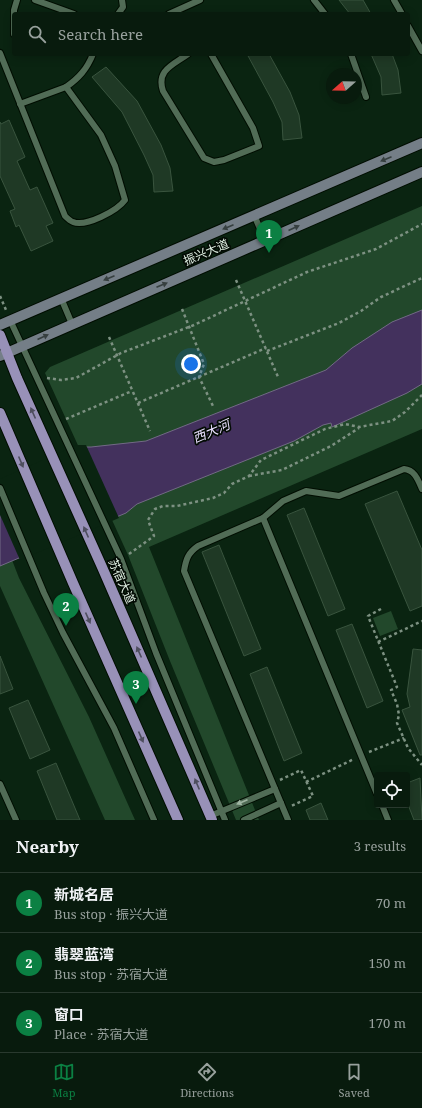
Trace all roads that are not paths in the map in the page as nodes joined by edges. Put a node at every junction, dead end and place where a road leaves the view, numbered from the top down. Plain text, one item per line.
1 (17, 0) edge
2 (35, 0) edge
3 (122, 0) edge
4 (200, 0) edge
5 (314, 0) edge
6 (394, 0) edge
7 (183, 8) junction
8 (14, 12) edge
9 (68, 12) edge
10 (119, 12) edge
11 (174, 12) edge
12 (186, 12) edge
13 (323, 12) edge
14 (401, 12) edge
15 (410, 30) edge
16 (422, 51) edge
17 (0, 53) edge
18 (92, 56) edge
19 (185, 56) edge
20 (212, 56) edge
21 (352, 56) edge
22 (66, 87) junction
23 (366, 97) dead end
24 (20, 104) junction
25 (422, 143) edge
26 (422, 172) edge
27 (254, 215) junction
28 (266, 240) junction
29 (61, 298) junction
30 (10, 320) junction
31 (72, 324) junction
32 (0, 325) edge
33 (0, 335) edge
34 (22, 346) junction
35 (4, 354) edge
36 (0, 413) edge
37 (0, 488) edge
38 (422, 489) edge
39 (263, 518) junction
40 (0, 784) edge
41 (273, 786) junction
42 (374, 787) edge
43 (282, 807) junction
44 (383, 808) edge
45 (222, 811) junction
46 (211, 818) edge
47 (16, 820) edge
48 (154, 820) edge
49 (178, 820) edge
50 (225, 820) edge
51 (244, 820) edge
52 (288, 820) edge
53 (388, 820) edge

1 - 8 lane
2 - 9 lane
3 - 10 lane
4 - 7 lane
5 - 13 lane
6 - 14 lane
7 - 11 lane
7 - 12 lane
15 - 16 lane
17 - 24 lane
18 - 22 lane
19 - 20 lane
21 - 23 lane
22 - 24 lane
22 - 24 lane
25 -> 27 main road, 振兴大道
28 -> 26 main road, 振兴大道
27 - 28 lane
27 -> 29 main road, 振兴大道
31 -> 28 main road, 振兴大道
29 - 30 main road, 振兴大道
29 - 31 lane
30 - 32 main road, 振兴大道
30 - 34 lane
34 -> 31 main road, 振兴大道
33 - 35 main road, 苏宿大道
34 - 35 main road, 振兴大道
34 - 45 lane
46 -> 35 main road, 苏宿大道
36 -> 49 main road
37 - 48 lane
38 - 39 lane
39 - 41 lane
39 - 42 lane
40 - 47 lane
41 - 43 lane
41 -> 45 lane
43 - 51 lane
43 - 52 lane
44 - 53 lane
45 - 46 lane
45 - 50 lane

